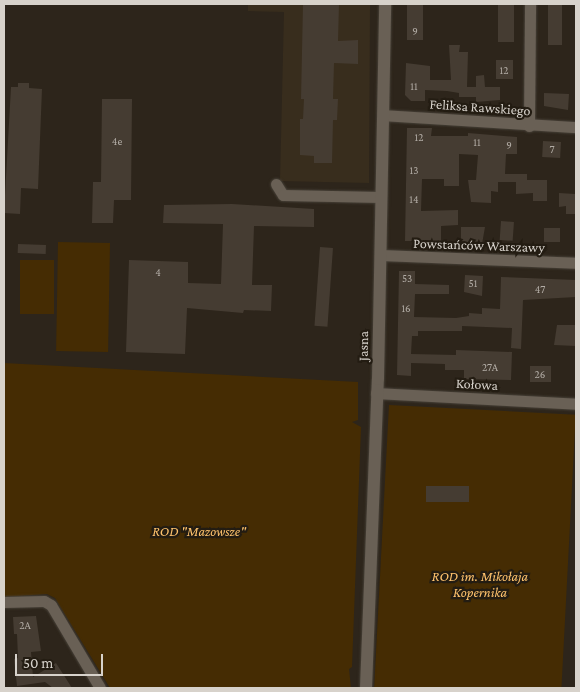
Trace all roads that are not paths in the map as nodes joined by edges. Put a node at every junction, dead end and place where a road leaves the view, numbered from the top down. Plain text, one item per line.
1 (384, 4) edge
2 (530, 4) edge
3 (383, 115) junction
4 (529, 126) junction
5 (576, 127) edge
6 (276, 184) dead end
7 (381, 197) junction
8 (380, 256) junction
9 (576, 263) edge
10 (376, 393) junction
11 (576, 404) edge
12 (4, 602) edge
13 (100, 688) edge
14 (366, 688) edge

1 - 3 street, Jasna
2 - 4 street
3 - 4 street, Feliksa Rawskiego
3 - 7 street, Jasna
4 - 5 street, Feliksa Rawskiego
6 - 7 street
7 - 8 street, Jasna
8 - 9 street, Powstańców Warszawy
8 - 10 street, Jasna
10 - 11 street, Kołowa
10 - 14 street, Jasna
12 - 13 street

